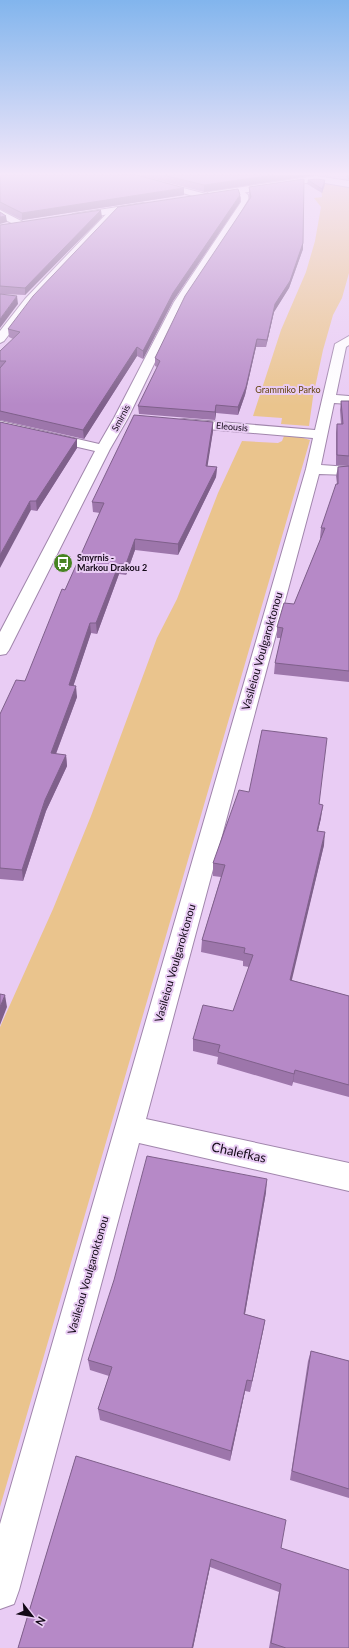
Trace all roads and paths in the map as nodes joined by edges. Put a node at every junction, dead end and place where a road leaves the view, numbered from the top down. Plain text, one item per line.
1 (75, 252) edge
2 (213, 252) edge
3 (16, 300) edge
4 (29, 301) junction
5 (0, 339) edge
6 (349, 340) edge
7 (329, 399) junction
8 (349, 400) edge
9 (121, 418) junction
10 (137, 419) edge
11 (168, 422) edge
12 (0, 425) edge
13 (319, 434) junction
14 (103, 449) junction
15 (312, 469) junction
16 (349, 471) edge
17 (0, 650) edge
18 (128, 1128) junction
19 (349, 1176) edge
20 (0, 1590) edge

1 - 4 street
2 - 9 street, Smirnis
3 - 4 street
4 - 5 street
6 - 7 street, Vasileiou Voulgaroktonou
7 - 8 street
7 - 13 street, Vasileiou Voulgaroktonou
9 - 10 street
9 - 14 street, Smirnis
11 - 13 street, Eleousis
12 - 14 street
13 - 15 street, Vasileiou Voulgaroktonou
14 - 17 street, Smirnis
15 - 16 street
15 - 18 street, Vasileiou Voulgaroktonou
18 - 19 street, Chalefkas
18 - 20 street, Vasileiou Voulgaroktonou

